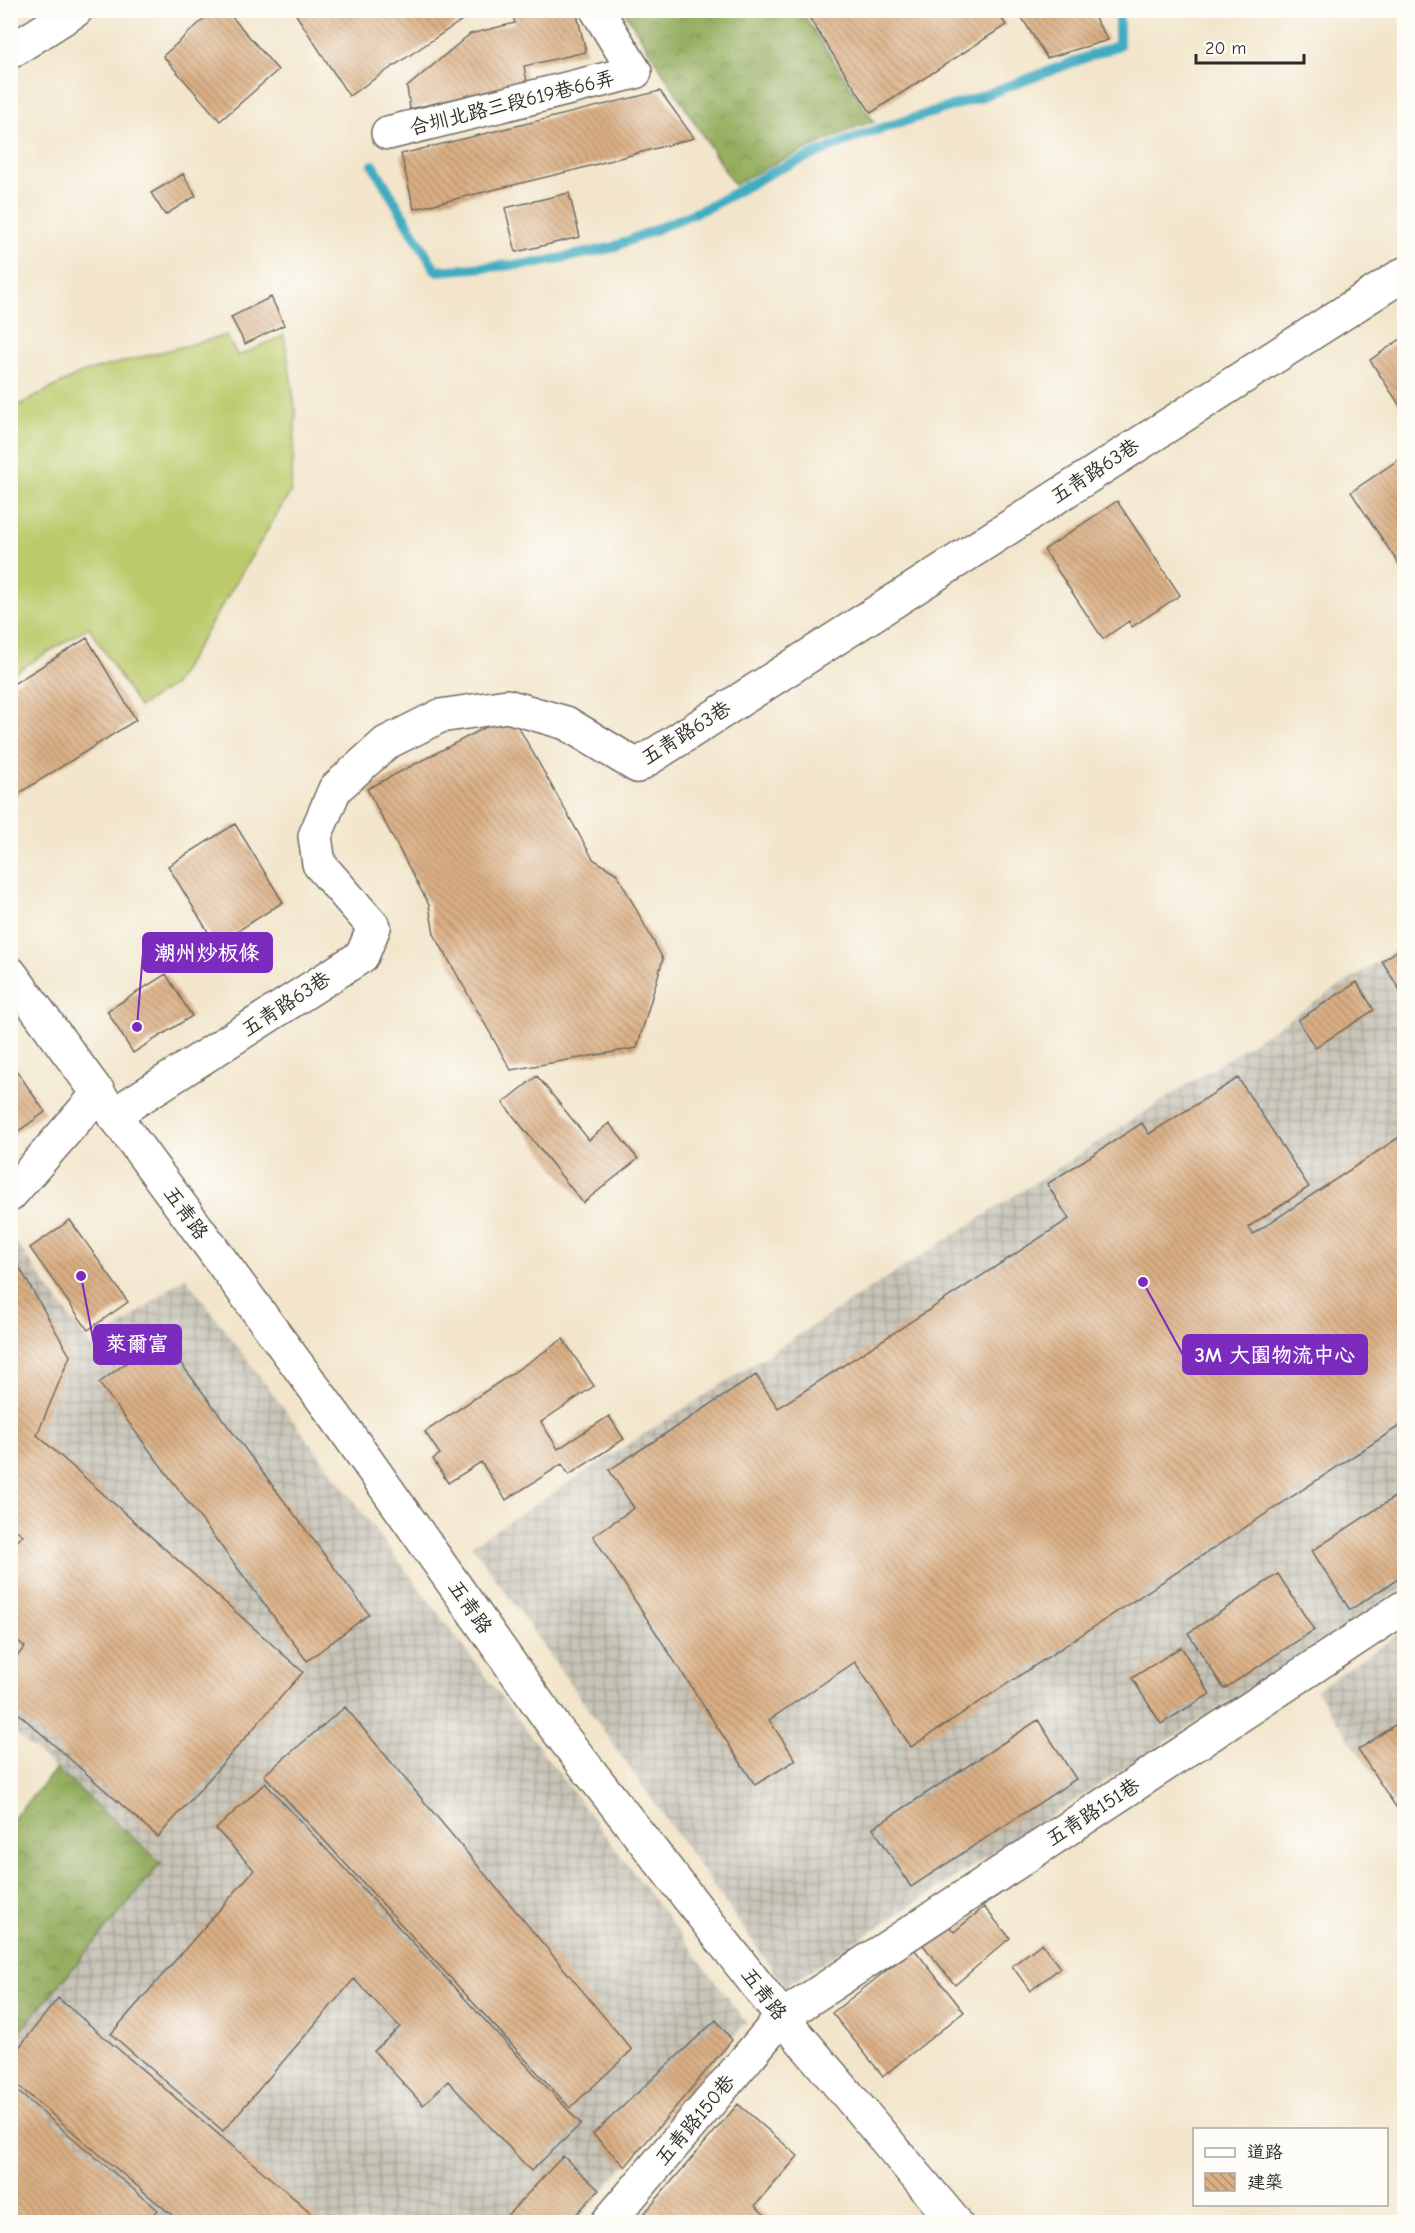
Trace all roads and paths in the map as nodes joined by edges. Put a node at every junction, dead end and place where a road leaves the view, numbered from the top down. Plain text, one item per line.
1 (76, 10) edge
2 (597, 10) edge
3 (10, 52) edge
4 (388, 134) dead end
5 (1404, 274) edge
6 (10, 973) edge
7 (106, 1104) junction
8 (10, 1195) edge
9 (1404, 1607) edge
10 (782, 2017) junction
11 (608, 2223) edge
12 (955, 2223) edge

1 - 3 street
2 - 4 street, 合圳北路三段619巷66弄
5 - 7 street, 五青路63巷
6 - 7 street, 五青路
7 - 8 street
7 - 10 street, 五青路
9 - 10 street, 五青路151巷
10 - 11 street, 五青路150巷
10 - 12 street, 五青路

